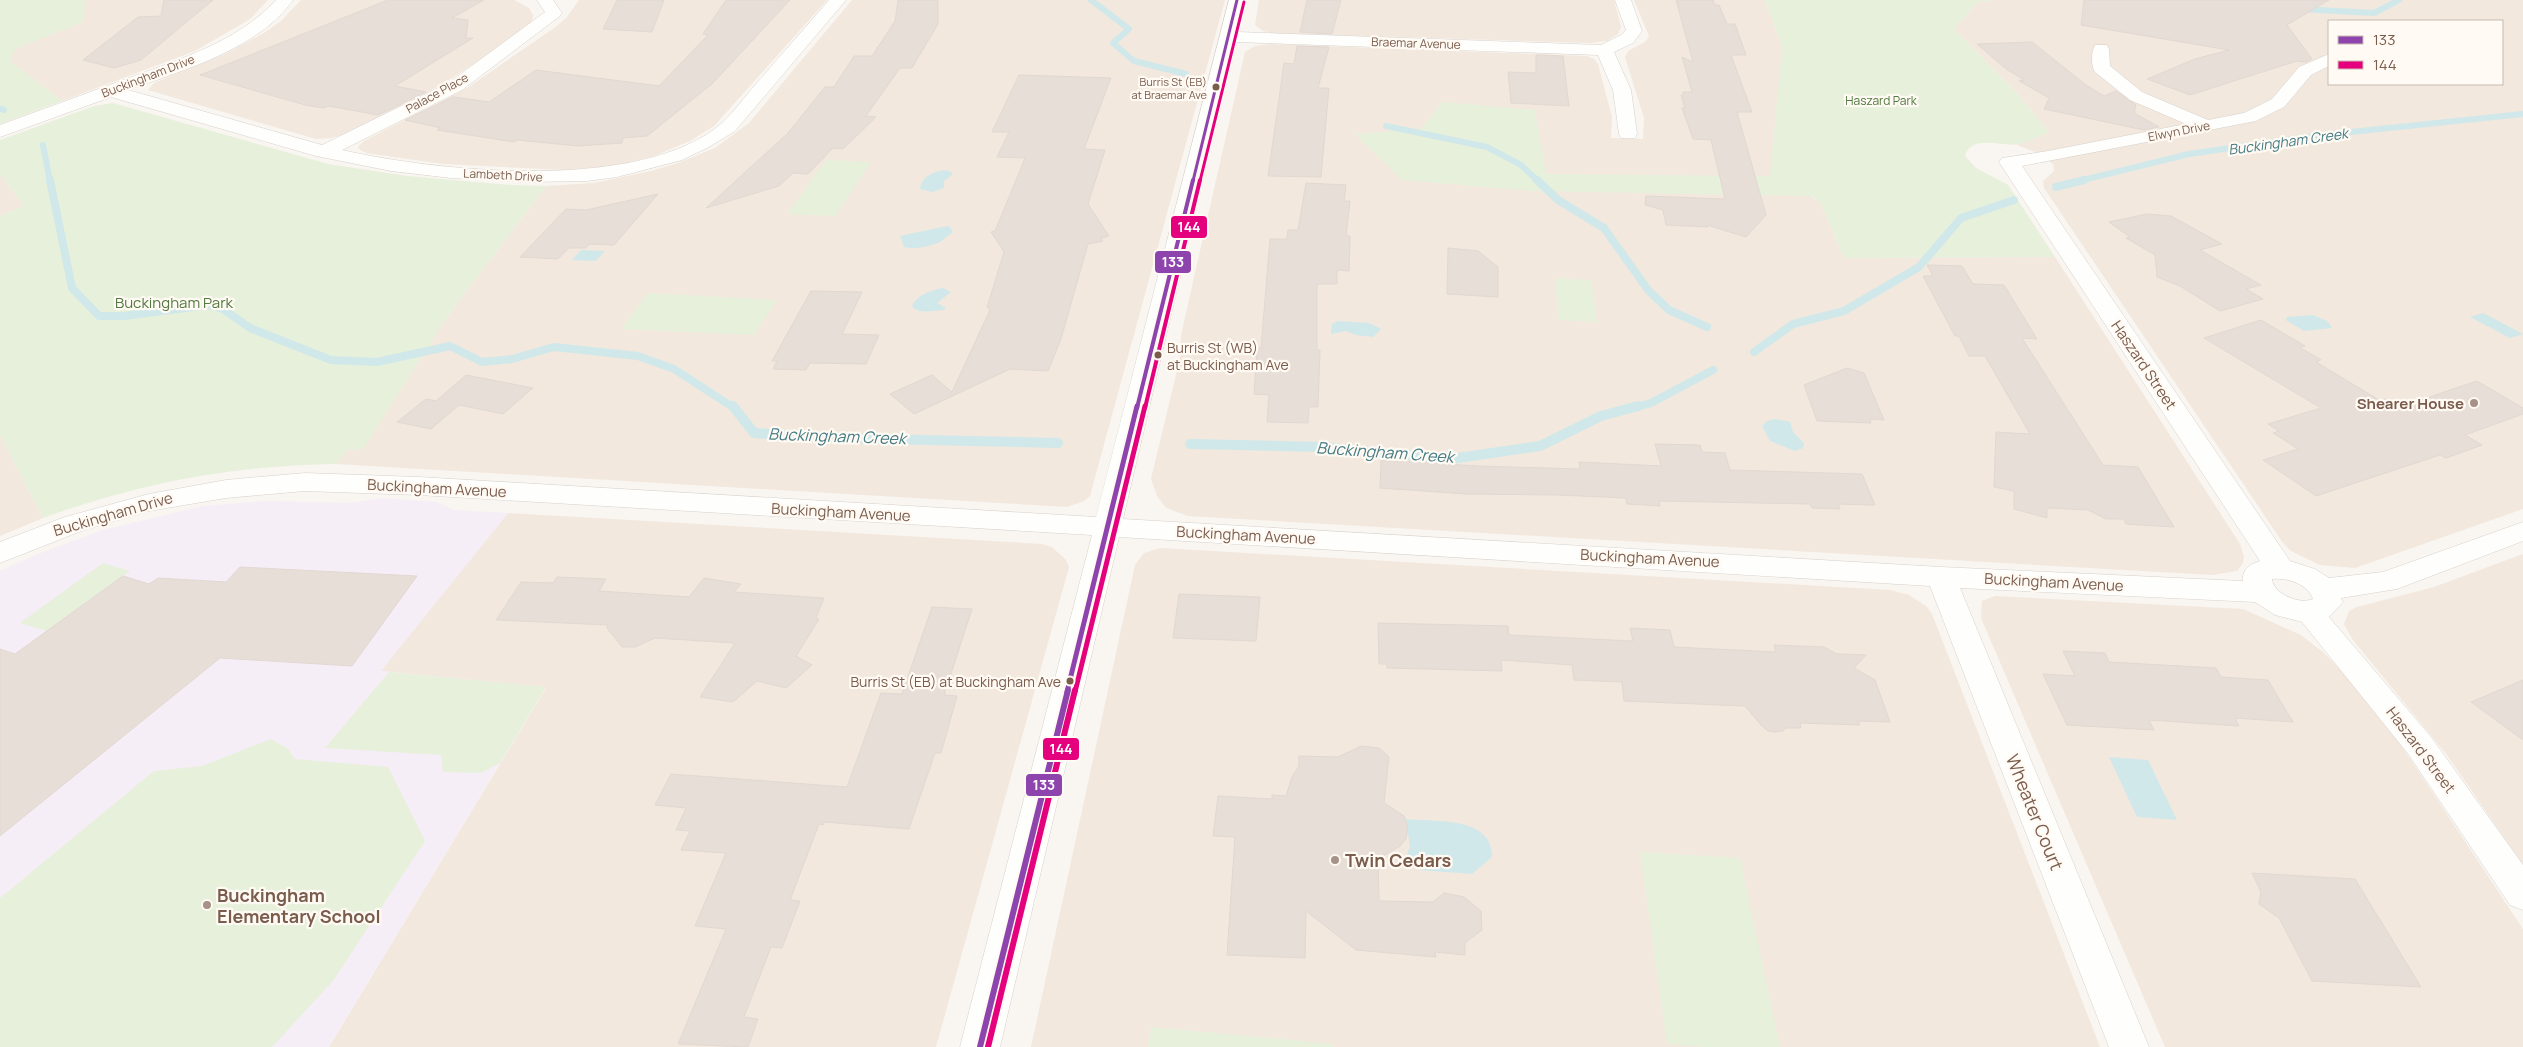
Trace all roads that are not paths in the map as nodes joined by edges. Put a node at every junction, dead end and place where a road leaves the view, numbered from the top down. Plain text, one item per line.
1 (285, 0) edge
2 (545, 0) edge
3 (838, 0) edge
4 (1238, 0) edge
5 (1623, 0) edge
6 (1228, 37) junction
7 (2101, 49) dead end
8 (1604, 50) junction
9 (2328, 59) edge
10 (110, 91) junction
11 (2207, 126) junction
12 (0, 131) edge
13 (1628, 134) dead end
14 (323, 152) junction
15 (2009, 162) joint
16 (229, 487) joint
17 (1107, 528) junction
18 (2523, 531) edge
19 (0, 553) edge
20 (2280, 568) junction
21 (1941, 577) junction
22 (2262, 592) junction
23 (2318, 601) junction
24 (2523, 894) edge
25 (980, 1047) edge
26 (2130, 1047) edge

1 - 10 street, Buckingham Drive
2 - 14 street, Palace Place
3 - 14 street, Lambeth Drive
4 - 6 street
5 - 8 street
6 - 8 street, Braemar Avenue
6 - 17 street
7 - 11 street
8 - 13 street
9 - 11 street, Elwyn Drive
10 - 12 street, Buckingham Drive
10 - 14 street, Lambeth Drive
11 - 15 street, Elwyn Drive
15 - 20 street, Haszard Street
16 - 17 street, Buckingham Avenue
16 - 19 street, Buckingham Drive
17 - 21 street, Buckingham Avenue
17 - 25 street
18 - 23 street
20 - 22 street
20 - 23 street
21 - 22 street, Buckingham Avenue
21 - 26 street, Wheater Court
22 - 23 street
23 - 24 street, Haszard Street

